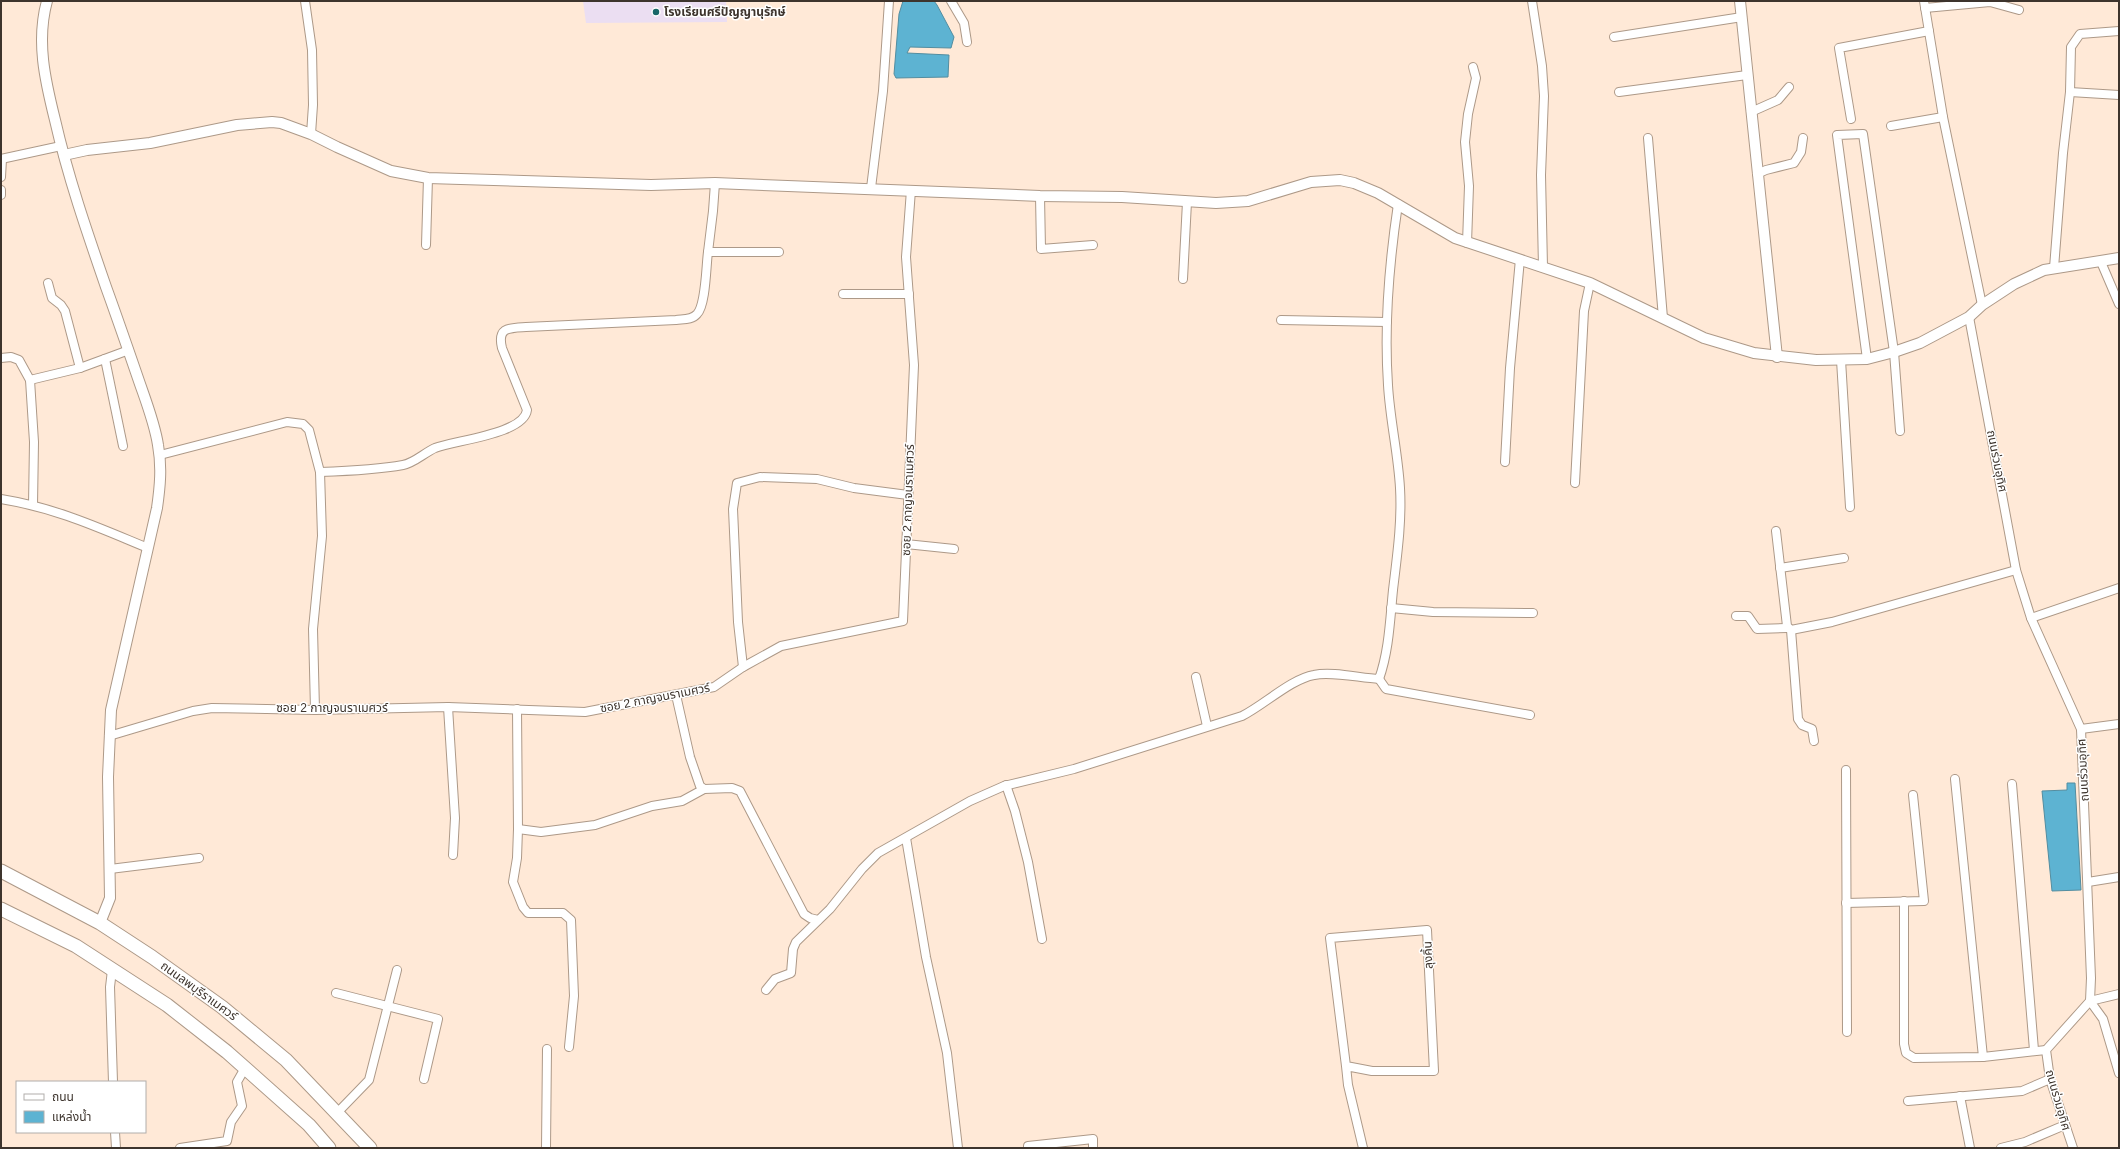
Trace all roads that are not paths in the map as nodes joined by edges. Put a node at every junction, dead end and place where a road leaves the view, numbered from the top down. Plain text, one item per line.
1 (47, 1) edge
2 (305, 1) edge
3 (889, 1) edge
4 (951, 1) edge
5 (1532, 1) edge
6 (1740, 1) edge
7 (1924, 4) edge
8 (2019, 10) dead end
9 (1742, 17) junction
10 (1929, 31) junction
11 (2119, 31) edge
12 (1614, 37) dead end
13 (967, 42) dead end
14 (1474, 67) dead end
15 (1747, 75) junction
16 (1789, 86) dead end
17 (1619, 92) dead end
18 (2070, 92) junction
19 (2119, 95) edge
20 (1751, 112) junction
21 (1943, 117) junction
22 (1851, 119) dead end
23 (1891, 126) dead end
24 (311, 134) junction
25 (1648, 138) dead end
26 (1803, 138) dead end
27 (62, 151) junction
28 (1, 159) edge
29 (1757, 174) junction
30 (1, 177) edge
31 (428, 178) junction
32 (715, 183) junction
33 (871, 188) junction
34 (1, 190) edge
35 (912, 190) junction
36 (1, 195) edge
37 (1040, 196) junction
38 (1187, 202) junction
39 (1398, 204) junction
40 (1467, 243) junction
41 (426, 245) dead end
42 (1093, 245) dead end
43 (708, 252) junction
44 (779, 252) dead end
45 (2119, 258) edge
46 (1520, 259) junction
47 (2101, 262) junction
48 (1543, 266) junction
49 (2054, 268) junction
50 (1182, 279) dead end
51 (48, 283) dead end
52 (1590, 283) junction
53 (843, 294) dead end
54 (909, 294) junction
55 (1982, 304) junction
56 (2119, 304) edge
57 (1969, 317) junction
58 (1663, 318) junction
59 (1281, 320) dead end
60 (1387, 322) junction
61 (129, 350) junction
62 (1894, 352) junction
63 (1777, 357) junction
64 (1, 358) edge
65 (105, 358) junction
66 (1867, 359) junction
67 (1841, 360) junction
68 (80, 368) junction
69 (30, 380) junction
70 (1900, 431) dead end
71 (123, 446) dead end
72 (160, 455) junction
73 (1505, 462) dead end
74 (320, 472) junction
75 (1575, 483) dead end
76 (908, 495) junction
77 (1, 499) edge
78 (33, 505) junction
79 (1850, 507) dead end
80 (1776, 531) dead end
81 (906, 544) junction
82 (148, 548) junction
83 (954, 549) dead end
84 (1844, 558) dead end
85 (1780, 568) junction
86 (2016, 570) junction
87 (2119, 588) edge
88 (1391, 608) junction
89 (1533, 613) dead end
90 (1736, 616) dead end
91 (2031, 618) junction
92 (1789, 629) junction
93 (743, 667) junction
94 (1196, 678) dead end
95 (1379, 680) junction
96 (676, 695) junction
97 (448, 707) junction
98 (517, 709) junction
99 (315, 710) junction
100 (1530, 715) dead end
101 (2119, 724) edge
102 (1207, 726) junction
103 (2081, 729) junction
104 (109, 736) junction
105 (1814, 741) dead end
106 (1846, 770) dead end
107 (1955, 779) dead end
108 (2012, 784) dead end
109 (1006, 785) junction
110 (704, 790) junction
111 (1913, 795) dead end
112 (518, 829) junction
113 (906, 838) junction
114 (453, 855) dead end
115 (199, 858) dead end
116 (110, 869) junction
117 (1, 871) edge
118 (2119, 877) edge
119 (2088, 882) junction
120 (1904, 901) junction
121 (1846, 903) junction
122 (1, 908) edge
123 (818, 920) junction
124 (100, 923) junction
125 (1042, 939) dead end
126 (112, 970) junction
127 (397, 970) dead end
128 (766, 990) dead end
129 (336, 992) dead end
130 (2119, 994) edge
131 (2090, 1001) junction
132 (388, 1006) junction
133 (1847, 1032) dead end
134 (570, 1047) dead end
135 (547, 1049) dead end
136 (2034, 1050) junction
137 (2046, 1050) junction
138 (1982, 1056) junction
139 (1346, 1066) junction
140 (245, 1068) junction
141 (2119, 1073) edge
142 (424, 1078) dead end
143 (2050, 1080) junction
144 (113, 1081) edge
145 (1960, 1096) junction
146 (1908, 1101) dead end
147 (337, 1113) junction
148 (2065, 1125) junction
149 (115, 1133) edge
150 (116, 1148) edge
151 (180, 1148) edge
152 (328, 1148) edge
153 (370, 1148) edge
154 (546, 1148) edge
155 (958, 1148) edge
156 (1028, 1148) edge
157 (1093, 1148) edge
158 (1363, 1148) edge
159 (1970, 1148) edge
160 (2004, 1148) edge
161 (2073, 1148) edge

1 - 27 street
2 - 24 street
3 - 33 street
4 - 13 street
5 - 48 street
6 - 9 street
7 - 8 street
7 - 10 street
9 - 12 street
9 - 15 street
10 - 21 street
10 - 22 street
11 - 18 street
14 - 40 street
15 - 17 street
15 - 20 street
16 - 20 street
18 - 19 street
18 - 49 street
20 - 29 street
21 - 23 street
21 - 55 street
24 - 27 street
24 - 31 street
25 - 58 street
26 - 29 street
27 - 28 street
27 - 61 street
28 - 30 street
29 - 63 street
31 - 32 street
31 - 41 street
32 - 33 street
32 - 43 street
33 - 35 street
34 - 36 street
35 - 37 street
35 - 54 street, ซอย 2 กาญจนราเมศวร์
37 - 38 street
37 - 42 street
38 - 39 street
38 - 50 street
39 - 40 street
39 - 60 street
40 - 46 street
43 - 44 street
43 - 74 street
45 - 47 street
46 - 48 street
46 - 73 street
47 - 49 street
47 - 56 street
48 - 52 street
49 - 55 street
51 - 68 street
52 - 58 street
52 - 75 street
53 - 54 street
54 - 76 street, ซอย 2 กาญจนราเมศวร์
55 - 57 street
57 - 62 street
57 - 86 street, ถนนร่วมอุทิศ
58 - 63 street
59 - 60 street
60 - 88 street
61 - 65 street
61 - 72 street
62 - 66 street
62 - 66 street
62 - 70 street
63 - 67 street
64 - 69 street
65 - 68 street
65 - 71 street
66 - 67 street
67 - 79 street
68 - 69 street
69 - 78 street
72 - 74 street
72 - 82 street
74 - 99 street
76 - 81 street, ซอย 2 กาญจนราเมศวร์
76 - 93 street
77 - 78 street
78 - 82 street
80 - 85 street
81 - 83 street
81 - 93 street, ซอย 2 กาญจนราเมศวร์
82 - 104 street
84 - 85 street
85 - 92 street
86 - 91 street, ถนนร่วมอุทิศ
86 - 92 street
87 - 91 street
88 - 89 street
88 - 95 street
90 - 92 street
91 - 103 street, ถนนร่วมอุทิศ
92 - 105 street
93 - 96 street, ซอย 2 กาญจนราเมศวร์
94 - 102 street
95 - 100 street
95 - 102 street
96 - 98 street, ซอย 2 กาญจนราเมศวร์
96 - 110 street
97 - 98 street, ซอย 2 กาญจนราเมศวร์
97 - 99 street, ซอย 2 กาญจนราเมศวร์
97 - 114 street
98 - 112 street
99 - 104 street, ซอย 2 กาญจนราเมศวร์
101 - 103 street
102 - 109 street
103 - 119 street, ถนนร่วมอุทิศ
104 - 116 street
106 - 121 street
107 - 138 street
108 - 136 street
109 - 113 street
109 - 125 street
110 - 112 street
110 - 123 street
111 - 120 street
112 - 134 street
113 - 123 street
113 - 155 street
115 - 116 street
116 - 124 street
117 - 124 main road, ถนนลพบุรีราเมศวร์
118 - 119 street
119 - 131 street, ถนนร่วมอุทิศ
120 - 121 street
120 - 138 street
121 - 133 street
122 - 126 main road
123 - 128 street
124 - 147 main road, ถนนลพบุรีราเมศวร์
126 - 140 main road
126 - 144 street
127 - 132 street
129 - 132 street
130 - 131 street
131 - 137 street
131 - 141 street
132 - 142 street
132 - 147 street
135 - 154 street
136 - 137 street
136 - 138 street
137 - 143 street, ถนนร่วมอุทิศ
139 - 139 street, ลุงคิ้น
139 - 158 street, ลุงคิ้น
140 - 151 street
140 - 152 main road
143 - 145 street
143 - 148 street, ถนนร่วมอุทิศ
145 - 146 street
145 - 159 street
147 - 153 main road, ถนนลพบุรีราเมศวร์
148 - 160 street
148 - 161 street, ถนนร่วมอุทิศ
149 - 150 street
156 - 157 street

